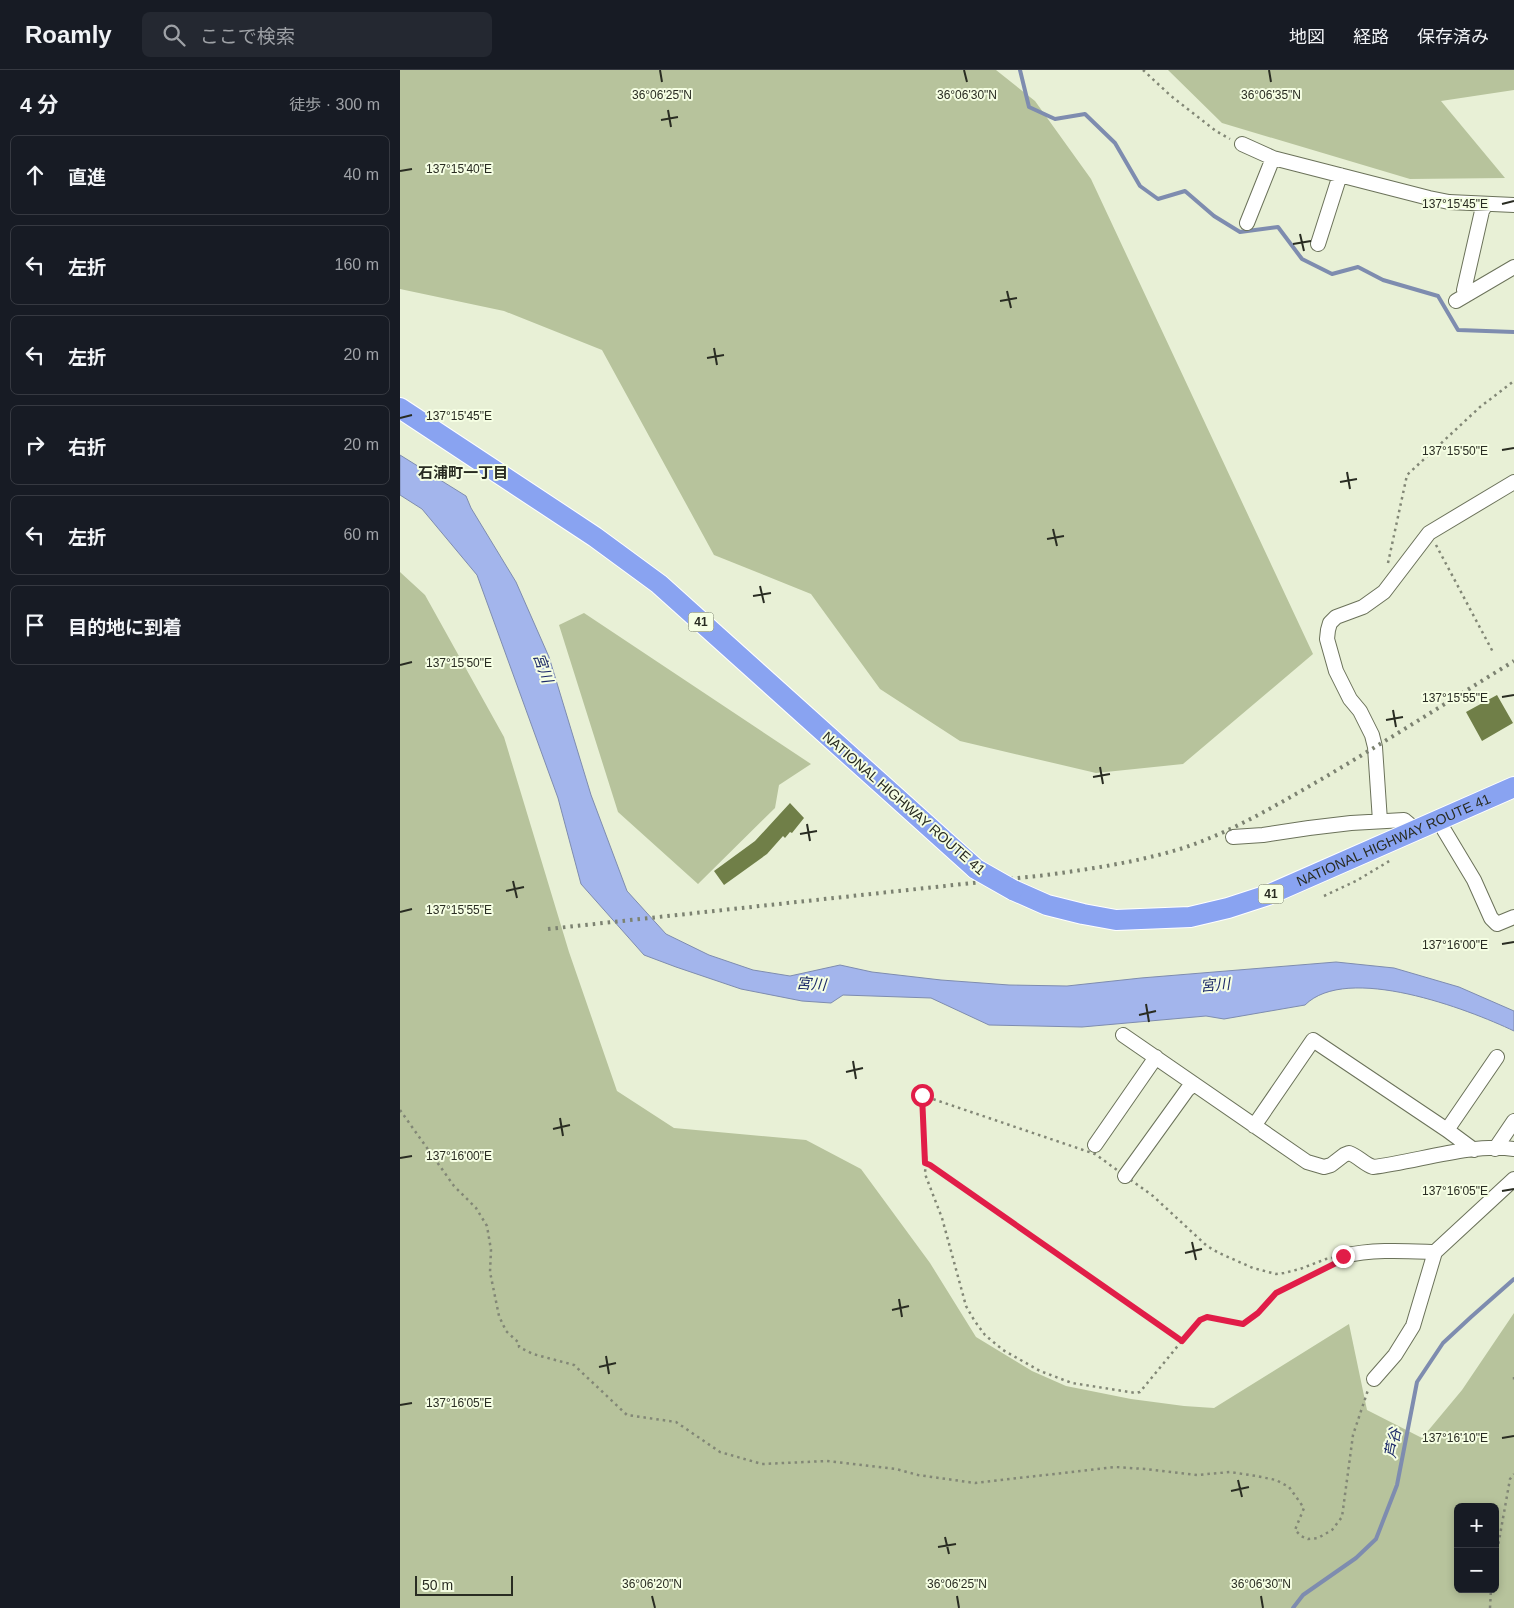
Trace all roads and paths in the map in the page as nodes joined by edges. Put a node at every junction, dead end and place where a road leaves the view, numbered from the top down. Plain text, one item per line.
1 (1143, 70) edge
2 (1242, 144) joint
3 (1273, 158) junction
4 (1340, 175) junction
5 (1486, 204) junction
6 (1514, 205) edge
7 (1247, 223) dead end
8 (1318, 244) dead end
9 (1514, 267) edge
10 (1514, 381) edge
11 (400, 408) edge
12 (1514, 482) edge
13 (1429, 533) junction
14 (1388, 565) dead end
15 (1494, 654) dead end
16 (1514, 787) edge
17 (1380, 822) junction
18 (1416, 830) junction
19 (1444, 830) dead end
20 (1233, 837) dead end
21 (1396, 857) dead end
22 (1324, 896) dead end
23 (1514, 917) edge
24 (1123, 1035) dead end
25 (1156, 1057) junction
26 (1497, 1057) dead end
27 (1194, 1084) junction
28 (400, 1110) edge
29 (1514, 1121) edge
30 (1254, 1126) junction
31 (1447, 1130) junction
32 (1095, 1145) dead end
33 (1496, 1149) junction
34 (1474, 1150) junction
35 (1514, 1150) edge
36 (925, 1163) junction
37 (1126, 1176) junction
38 (1514, 1179) edge
39 (1435, 1252) junction
40 (1343, 1256) junction
41 (1182, 1341) junction
42 (1514, 1377) edge
43 (1374, 1379) joint
44 (1514, 1383) edge
45 (1514, 1474) edge
46 (1498, 1548) edge
47 (1491, 1593) edge
48 (1490, 1608) edge

1 - 2 path
2 - 3 street
3 - 4 street
3 - 7 street
4 - 5 street
4 - 8 street
5 - 6 street
5 - 9 street
10 - 14 path
11 - 18 highway, NATIONAL HIGHWAY ROUTE 41 / 41, bridge
12 - 13 street
13 - 15 path
13 - 17 street
16 - 18 highway, NATIONAL HIGHWAY ROUTE 41 / 41
17 - 18 street
17 - 20 street
19 - 23 street
21 - 22 path
24 - 25 street
25 - 27 street
25 - 32 street
26 - 31 street
27 - 30 street
27 - 37 street
28 - 43 path
29 - 33 street
30 - 31 street
30 - 34 street
31 - 34 street
33 - 34 street
33 - 35 street
36 - 37 path
36 - 41 path
36 - 41 path
37 - 40 path
38 - 39 street
39 - 40 street
39 - 43 street
40 - 41 path
42 - 44 path
45 - 46 path
47 - 48 path

